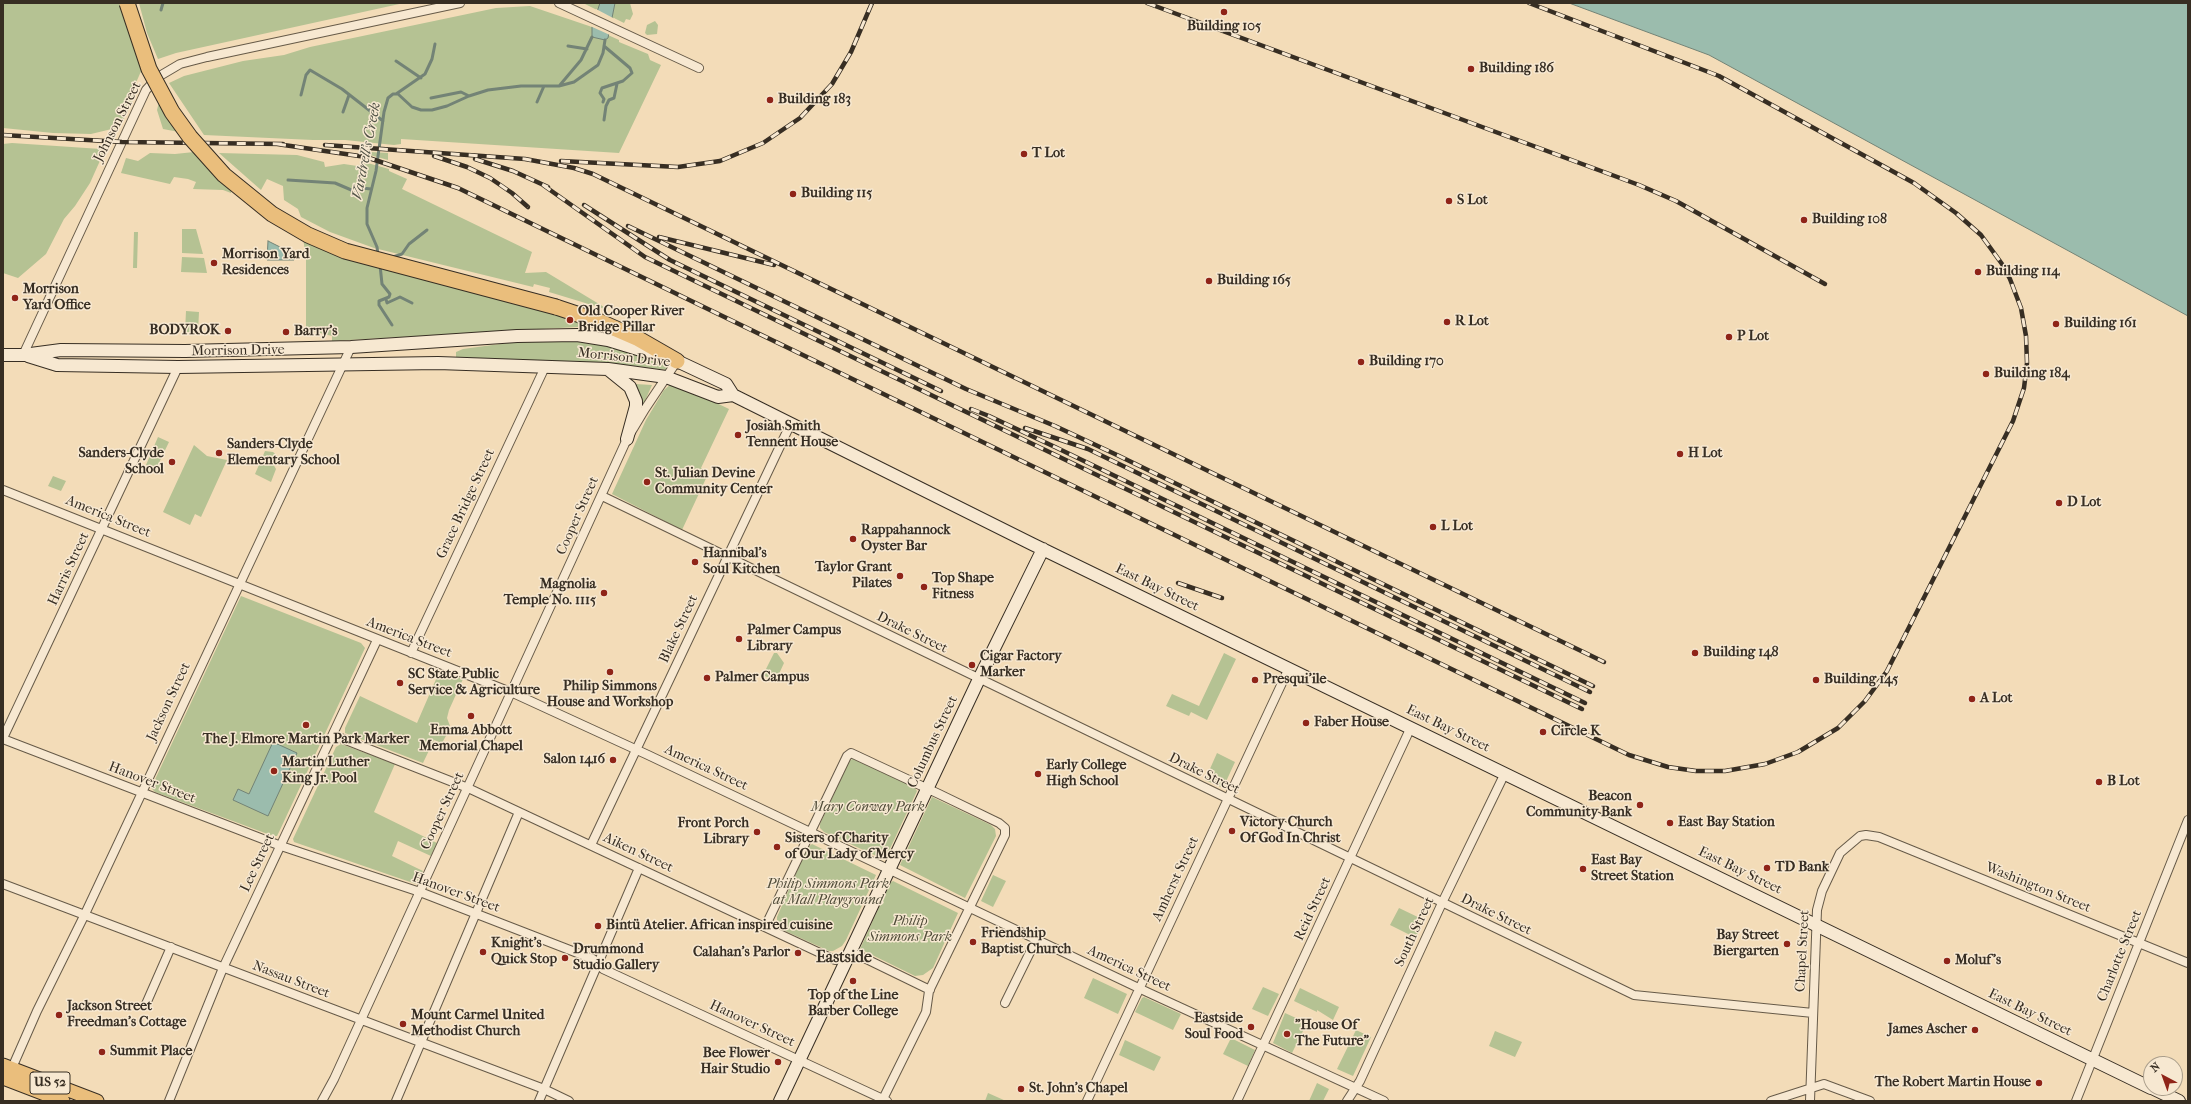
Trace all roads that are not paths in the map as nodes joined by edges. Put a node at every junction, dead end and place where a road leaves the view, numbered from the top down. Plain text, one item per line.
1 (127, 3) edge
2 (460, 3) edge
3 (560, 3) edge
4 (699, 68) dead end
5 (350, 347) junction
6 (3, 355) edge
7 (23, 355) junction
8 (677, 361) junction
9 (343, 364) junction
10 (178, 367) junction
11 (545, 367) junction
12 (608, 369) junction
13 (666, 376) junction
14 (733, 395) junction
15 (791, 423) junction
16 (628, 439) junction
17 (3, 490) edge
18 (602, 496) junction
19 (102, 529) junction
20 (1043, 549) junction
21 (727, 558) junction
22 (239, 584) junction
23 (377, 640) junction
24 (411, 653) junction
25 (1289, 668) junction
26 (979, 679) junction
27 (513, 693) junction
28 (1411, 727) junction
29 (333, 735) junction
30 (3, 739) edge
31 (637, 750) junction
32 (1506, 773) junction
33 (468, 788) junction
34 (928, 788) junction
35 (141, 792) junction
36 (1227, 800) junction
37 (519, 812) junction
38 (2188, 820) edge
39 (810, 832) junction
40 (1879, 837) joint
41 (281, 846) junction
42 (592, 846) junction
43 (1350, 859) junction
44 (639, 868) junction
45 (889, 870) junction
46 (3, 884) edge
47 (420, 892) junction
48 (1442, 903) junction
49 (969, 908) junction
50 (475, 913) junction
51 (85, 914) junction
52 (1815, 925) junction
53 (765, 928) junction
54 (1036, 940) junction
55 (2139, 943) junction
56 (172, 947) junction
57 (848, 957) junction
58 (597, 963) junction
59 (2188, 964) edge
60 (223, 968) junction
61 (1140, 989) junction
62 (930, 990) junction
63 (1005, 1003) dead end
64 (146, 1004) dead end
65 (1813, 1013) junction
66 (361, 1020) junction
67 (420, 1043) junction
68 (1263, 1046) junction
69 (799, 1060) junction
70 (2092, 1060) junction
71 (6, 1071) edge
72 (2143, 1084) edge
73 (1355, 1088) junction
74 (544, 1089) junction
75 (1810, 1089) junction
76 (2168, 1096) edge
77 (885, 1100) edge
78 (63, 1101) edge
79 (97, 1101) edge
80 (169, 1101) edge
81 (322, 1101) edge
82 (396, 1101) edge
83 (539, 1101) edge
84 (569, 1101) edge
85 (780, 1101) edge
86 (1087, 1101) edge
87 (1237, 1101) edge
88 (1347, 1101) edge
89 (1384, 1101) edge
90 (1772, 1101) edge
91 (1810, 1101) edge
92 (1870, 1101) edge
93 (2076, 1101) edge
94 (2179, 1101) edge

1 - 8 highway, bridge
2 - 7 street, Johnson Street
3 - 4 street
5 - 7 main road, Morrison Drive
5 - 8 main road, Morrison Drive
5 - 9 street, Jackson Street
6 - 7 main road, Morrison Drive
7 - 10 main road, Morrison Drive
8 - 13 street, Cooper Street
8 - 14 main road, Morrison Drive
9 - 10 main road, Morrison Drive
9 - 11 main road, Morrison Drive
9 - 22 street, Jackson Street
10 - 19 street, Harris Street
11 - 12 main road, Morrison Drive
11 - 24 street, Grace Bridge Street
12 - 13 main road, Morrison Drive
12 - 16 main road
13 - 14 main road, Morrison Drive
13 - 16 street, Cooper Street
14 - 15 main road, East Bay Street
15 - 20 main road, East Bay Street
15 - 21 street, Blake Street
16 - 18 street, Cooper Street
17 - 19 street, America Street
18 - 21 street, Drake Street
18 - 27 street, Cooper Street
19 - 22 street, America Street
19 - 30 street, Harris Street
20 - 25 main road, East Bay Street
20 - 26 main road, Columbus Street
21 - 26 street, Drake Street
21 - 31 street, Blake Street
22 - 23 street, America Street
22 - 35 street, Jackson Street
23 - 24 street, America Street
23 - 29 street, Lee Street
24 - 27 street, America Street
25 - 28 main road, East Bay Street
25 - 36 street, Amherst Street
26 - 34 main road, Columbus Street
26 - 36 street, Drake Street
27 - 31 street, America Street
27 - 33 street, Cooper Street
28 - 32 main road, East Bay Street
28 - 43 street, Reid Street
29 - 33 street, Aiken Street
29 - 41 street, Lee Street
30 - 35 street, Hanover Street
31 - 39 street, America Street
31 - 42 street, Blake Street
32 - 48 street, South Street
32 - 52 main road, East Bay Street
33 - 37 street, Aiken Street
33 - 47 street, Cooper Street
34 - 39 street
34 - 45 main road, Columbus Street
34 - 49 street
35 - 41 street, Hanover Street
35 - 51 street, Jackson Street
36 - 43 street, Drake Street
36 - 61 street, Amherst Street
37 - 42 street, Aiken Street
37 - 50 street
38 - 55 street, Charlotte Street
39 - 45 street, America Street
39 - 53 street
40 - 52 street, Chapel Street
40 - 55 street, Washington Street
41 - 47 street, Hanover Street
41 - 60 street, Lee Street
42 - 44 street, Aiken Street
43 - 48 street, Drake Street
43 - 68 street, Reid Street
44 - 53 street, Aiken Street
44 - 58 street
45 - 49 street, America Street
45 - 57 main road, Columbus Street
46 - 51 street, Nassau Street
47 - 50 street, Hanover Street
47 - 66 street, Cooper Street
48 - 65 street, Drake Street
48 - 73 street, South Street
49 - 54 street, America Street
49 - 62 street
50 - 58 street, Hanover Street
50 - 67 street
51 - 56 street, Nassau Street
51 - 71 street, Jackson Street
52 - 65 street, Chapel Street
52 - 70 main road, East Bay Street
53 - 57 street, Aiken Street
54 - 61 street, America Street
54 - 63 street
55 - 59 street, Washington Street
55 - 70 street, Charlotte Street
56 - 60 street, Nassau Street
56 - 64 street
57 - 62 street, Aiken Street
57 - 69 main road, Columbus Street
58 - 69 street, Hanover Street
58 - 74 street
60 - 66 street, Nassau Street
60 - 80 street, Lee Street
61 - 68 street, America Street
61 - 86 street, Amherst Street
62 - 77 street
65 - 75 street, Chapel Street
66 - 67 street, Nassau Street
66 - 81 street, Cooper Street
67 - 74 street, Nassau Street
67 - 82 street
68 - 73 street, America Street
68 - 87 street, Reid Street
69 - 77 street, Hanover Street
69 - 85 main road, Columbus Street
70 - 72 main road, East Bay Street
70 - 93 street, Charlotte Street
71 - 78 main road, US 52
71 - 79 main road, US 52
73 - 88 street, South Street
73 - 89 street, America Street
74 - 83 street
74 - 84 street, Nassau Street
75 - 90 street
75 - 91 street, Chapel Street
75 - 92 street
76 - 94 main road, East Bay Street

